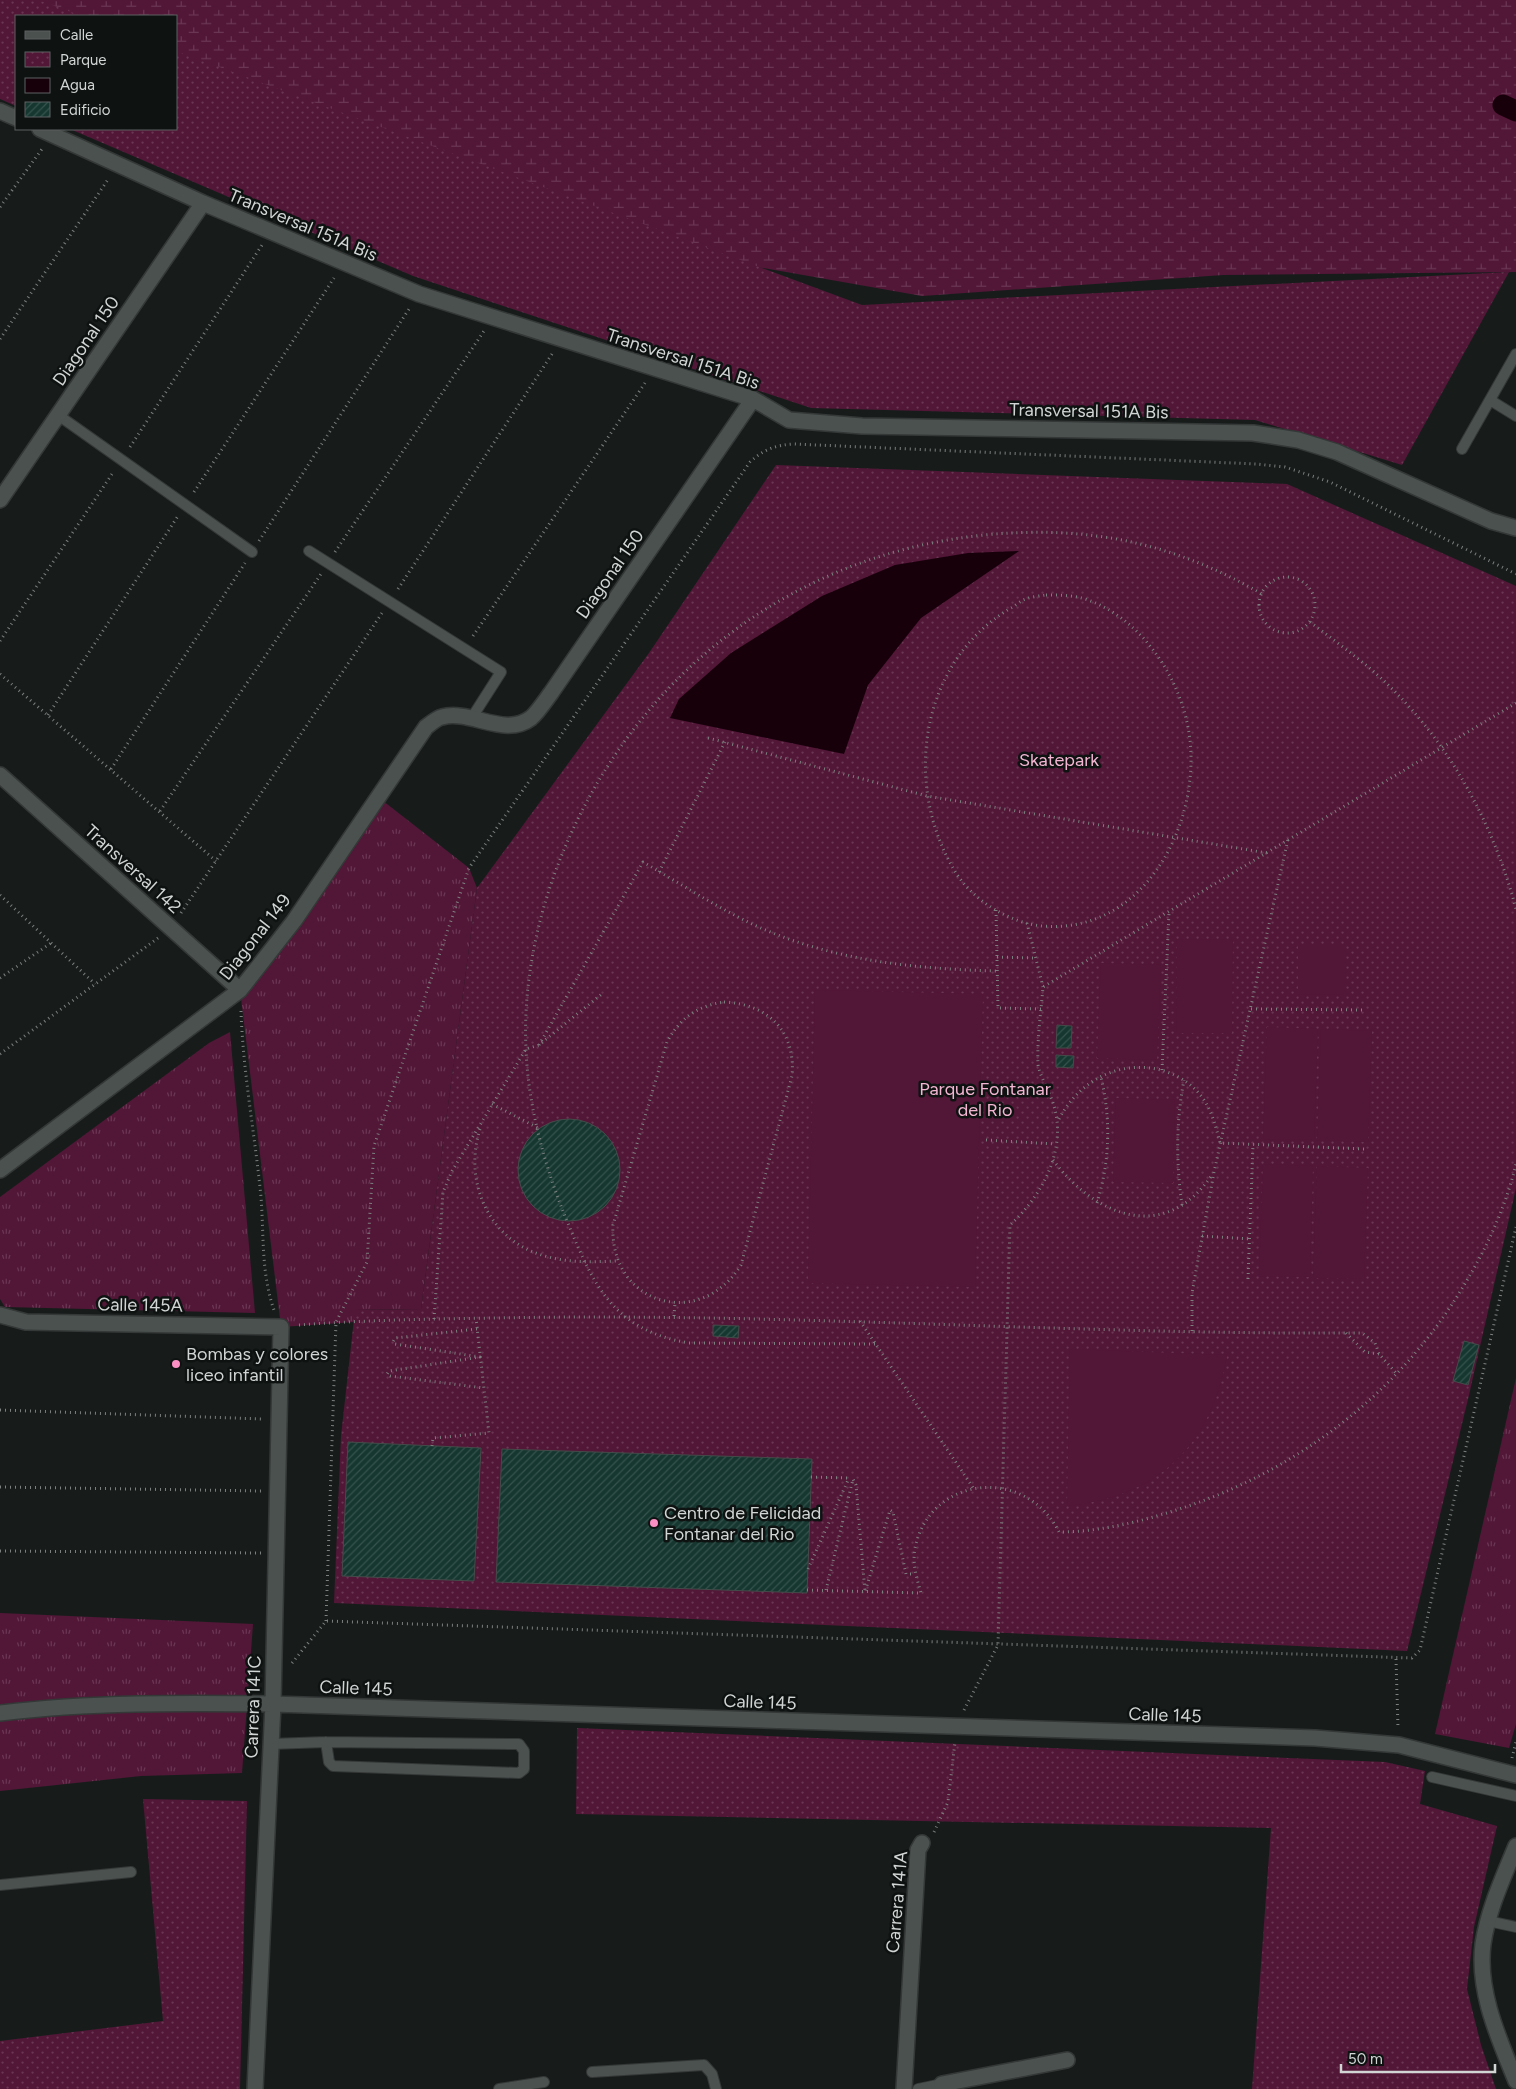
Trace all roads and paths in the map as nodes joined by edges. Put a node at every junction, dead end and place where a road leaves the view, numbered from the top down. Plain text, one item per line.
1 (0, 111) edge
2 (15, 118) edge
3 (46, 132) edge
4 (118, 165) junction
5 (203, 203) junction
6 (0, 207) edge
7 (270, 232) junction
8 (344, 262) junction
9 (419, 294) junction
10 (0, 339) edge
11 (562, 339) junction
12 (1516, 354) edge
13 (655, 368) junction
14 (753, 399) junction
15 (1490, 400) junction
16 (58, 415) junction
17 (1516, 416) edge
18 (1462, 449) dead end
19 (122, 460) junction
20 (0, 500) edge
21 (185, 505) junction
22 (1516, 528) edge
23 (252, 552) junction
24 (309, 552) dead end
25 (1516, 574) edge
26 (1262, 594) junction
27 (389, 602) junction
28 (1310, 622) junction
29 (0, 640) edge
30 (464, 649) junction
31 (0, 674) edge
32 (1516, 703) edge
33 (48, 715) junction
34 (471, 719) junction
35 (708, 738) dead end
36 (725, 742) junction
37 (1441, 747) junction
38 (111, 769) junction
39 (0, 775) edge
40 (927, 796) junction
41 (1175, 838) junction
42 (1288, 838) junction
43 (1267, 853) junction
44 (216, 861) junction
45 (659, 872) junction
46 (0, 894) edge
47 (1516, 909) edge
48 (996, 910) junction
49 (1169, 912) junction
50 (1027, 923) junction
51 (171, 928) junction
52 (51, 943) junction
53 (997, 957) junction
54 (1035, 958) junction
55 (997, 971) junction
56 (0, 978) edge
57 (95, 984) junction
58 (1042, 987) junction
59 (240, 990) junction
60 (603, 993) dead end
61 (1042, 1008) junction
62 (1251, 1008) junction
63 (1366, 1010) dead end
64 (538, 1045) junction
65 (526, 1049) junction
66 (0, 1054) edge
67 (1162, 1070) junction
68 (1101, 1077) junction
69 (1184, 1080) junction
70 (492, 1104) junction
71 (1058, 1119) junction
72 (481, 1123) junction
73 (538, 1128) junction
74 (986, 1140) dead end
75 (1220, 1143) junction
76 (1055, 1144) junction
77 (1253, 1144) junction
78 (1365, 1149) dead end
79 (1053, 1160) junction
80 (1516, 1164) edge
81 (0, 1170) edge
82 (1214, 1172) junction
83 (1097, 1202) junction
84 (1182, 1205) junction
85 (1516, 1227) edge
86 (1202, 1236) junction
87 (1250, 1239) junction
88 (617, 1261) junction
89 (585, 1262) junction
90 (1248, 1278) dead end
91 (675, 1303) junction
92 (0, 1315) edge
93 (620, 1315) junction
94 (674, 1316) junction
95 (476, 1318) junction
96 (434, 1319) junction
97 (860, 1321) junction
98 (336, 1322) junction
99 (1009, 1325) junction
100 (281, 1327) junction
101 (477, 1329) junction
102 (1192, 1331) junction
103 (1346, 1333) junction
104 (875, 1344) junction
105 (1379, 1354) junction
106 (480, 1357) junction
107 (1397, 1374) junction
108 (484, 1388) junction
109 (0, 1410) edge
110 (279, 1420) junction
111 (432, 1446) dead end
112 (811, 1477) dead end
113 (851, 1479) junction
114 (0, 1488) edge
115 (1003, 1488) junction
116 (974, 1490) junction
117 (278, 1491) junction
118 (0, 1551) edge
119 (276, 1554) junction
120 (808, 1569) dead end
121 (915, 1574) junction
122 (807, 1590) dead end
123 (826, 1590) junction
124 (865, 1592) junction
125 (326, 1621) junction
126 (998, 1645) junction
127 (1396, 1659) junction
128 (273, 1687) junction
129 (273, 1704) junction
130 (0, 1713) edge
131 (956, 1727) junction
132 (326, 1742) junction
133 (271, 1744) junction
134 (1399, 1745) junction
135 (1516, 1775) edge
136 (1432, 1778) dead end
137 (1516, 1796) edge
138 (922, 1843) joint
139 (1516, 1846) edge
140 (131, 1872) dead end
141 (0, 1885) edge
142 (1488, 1921) junction
143 (1516, 1927) edge
144 (1067, 2060) dead end
145 (592, 2072) dead end
146 (1516, 2081) edge
147 (544, 2082) dead end
148 (942, 2084) joint
149 (255, 2089) edge
150 (499, 2089) edge
151 (716, 2089) edge
152 (904, 2089) edge
153 (918, 2089) edge

1 - 2 street
3 - 4 street, Transversal 151A Bis
3 - 6 path
4 - 5 street, Transversal 151A Bis
4 - 10 path
5 - 7 street, Transversal 151A Bis
5 - 16 street, Diagonal 150
7 - 8 street, Transversal 151A Bis
7 - 19 path
8 - 9 street, Transversal 151A Bis
8 - 21 path
9 - 11 street, Transversal 151A Bis
9 - 23 path
11 - 13 street, Transversal 151A Bis
11 - 27 path
12 - 15 lane
13 - 14 street, Transversal 151A Bis
13 - 30 path
14 - 22 street, Transversal 151A Bis
14 - 34 street, Diagonal 150
15 - 17 lane
15 - 18 lane
16 - 19 lane
16 - 20 street, Diagonal 150
19 - 21 lane
19 - 29 path
21 - 23 lane
21 - 33 path
23 - 38 path
24 - 27 lane
25 - 98 path
26 - 28 path
26 - 28 path
26 - 65 path
27 - 30 lane
27 - 44 path
28 - 37 path
30 - 34 lane
31 - 33 path
32 - 37 path
33 - 38 path
34 - 59 street, Diagonal 149
35 - 36 path
36 - 40 path
36 - 45 path
37 - 42 path
37 - 47 path
38 - 44 path
39 - 51 street, Transversal 142
40 - 41 path
40 - 41 path
40 - 48 path
41 - 43 path
41 - 50 path
42 - 43 path
42 - 62 path
43 - 49 path
44 - 51 path
45 - 55 path
45 - 64 path
46 - 52 path
48 - 50 path
48 - 53 path
49 - 58 path
49 - 67 path
50 - 54 path
51 - 57 path
51 - 59 street, Transversal 142
52 - 56 path
52 - 57 path
53 - 54 path
53 - 55 path
54 - 58 path
55 - 61 path
57 - 66 path
58 - 61 path
59 - 81 street, Diagonal 149
59 - 100 path
60 - 64 path
61 - 71 path
62 - 63 path
62 - 75 path
64 - 65 path
65 - 70 path
65 - 73 path
67 - 68 path
67 - 69 path
68 - 71 path
68 - 83 path
69 - 75 path
69 - 84 path
70 - 72 path
70 - 73 path
71 - 76 path
72 - 89 path
72 - 96 path
73 - 89 path
74 - 76 path
75 - 77 path
75 - 82 path
76 - 79 path
77 - 78 path
77 - 87 path
79 - 83 path
79 - 99 path
80 - 107 path
82 - 84 path
82 - 86 path
83 - 84 path
85 - 127 path
86 - 87 path
86 - 102 path
87 - 90 path
88 - 89 path
88 - 91 path
88 - 91 path
89 - 93 path
91 - 94 path
92 - 100 street, Calle 145A
93 - 94 path
93 - 95 path
93 - 104 path
94 - 97 path
95 - 96 path
95 - 101 path
96 - 98 path
97 - 99 path
97 - 104 path
98 - 100 path
98 - 125 path
99 - 102 path
99 - 115 path
100 - 110 street, Carrera 141C
101 - 106 path
101 - 106 path
102 - 103 path
103 - 105 path
103 - 105 path
104 - 116 path
105 - 107 path
106 - 108 path
106 - 108 path
107 - 115 path
108 - 111 path
109 - 110 path
110 - 117 street, Carrera 141C
112 - 113 path
113 - 120 path
113 - 123 path
113 - 124 path
114 - 117 path
115 - 116 path
115 - 126 path
116 - 121 path
117 - 119 street, Carrera 141C
118 - 119 path
119 - 128 street, Carrera 141C
121 - 124 path
121 - 124 path
122 - 123 path
123 - 124 path
125 - 126 path
125 - 128 path
126 - 127 path
126 - 131 path
127 - 134 path
128 - 129 street, Carrera 141C
129 - 130 street, Calle 145
129 - 131 street, Calle 145
129 - 133 street, Carrera 141C
131 - 134 street, Calle 145
131 - 138 path, Carrera 141A
132 - 132 lane
132 - 133 lane
133 - 149 street, Carrera 141C
134 - 135 street, Calle 145
136 - 137 lane
138 - 152 street, Carrera 141A
139 - 142 street
140 - 141 lane
142 - 143 lane
142 - 146 street
144 - 148 street
145 - 151 lane
147 - 150 lane
148 - 153 lane

